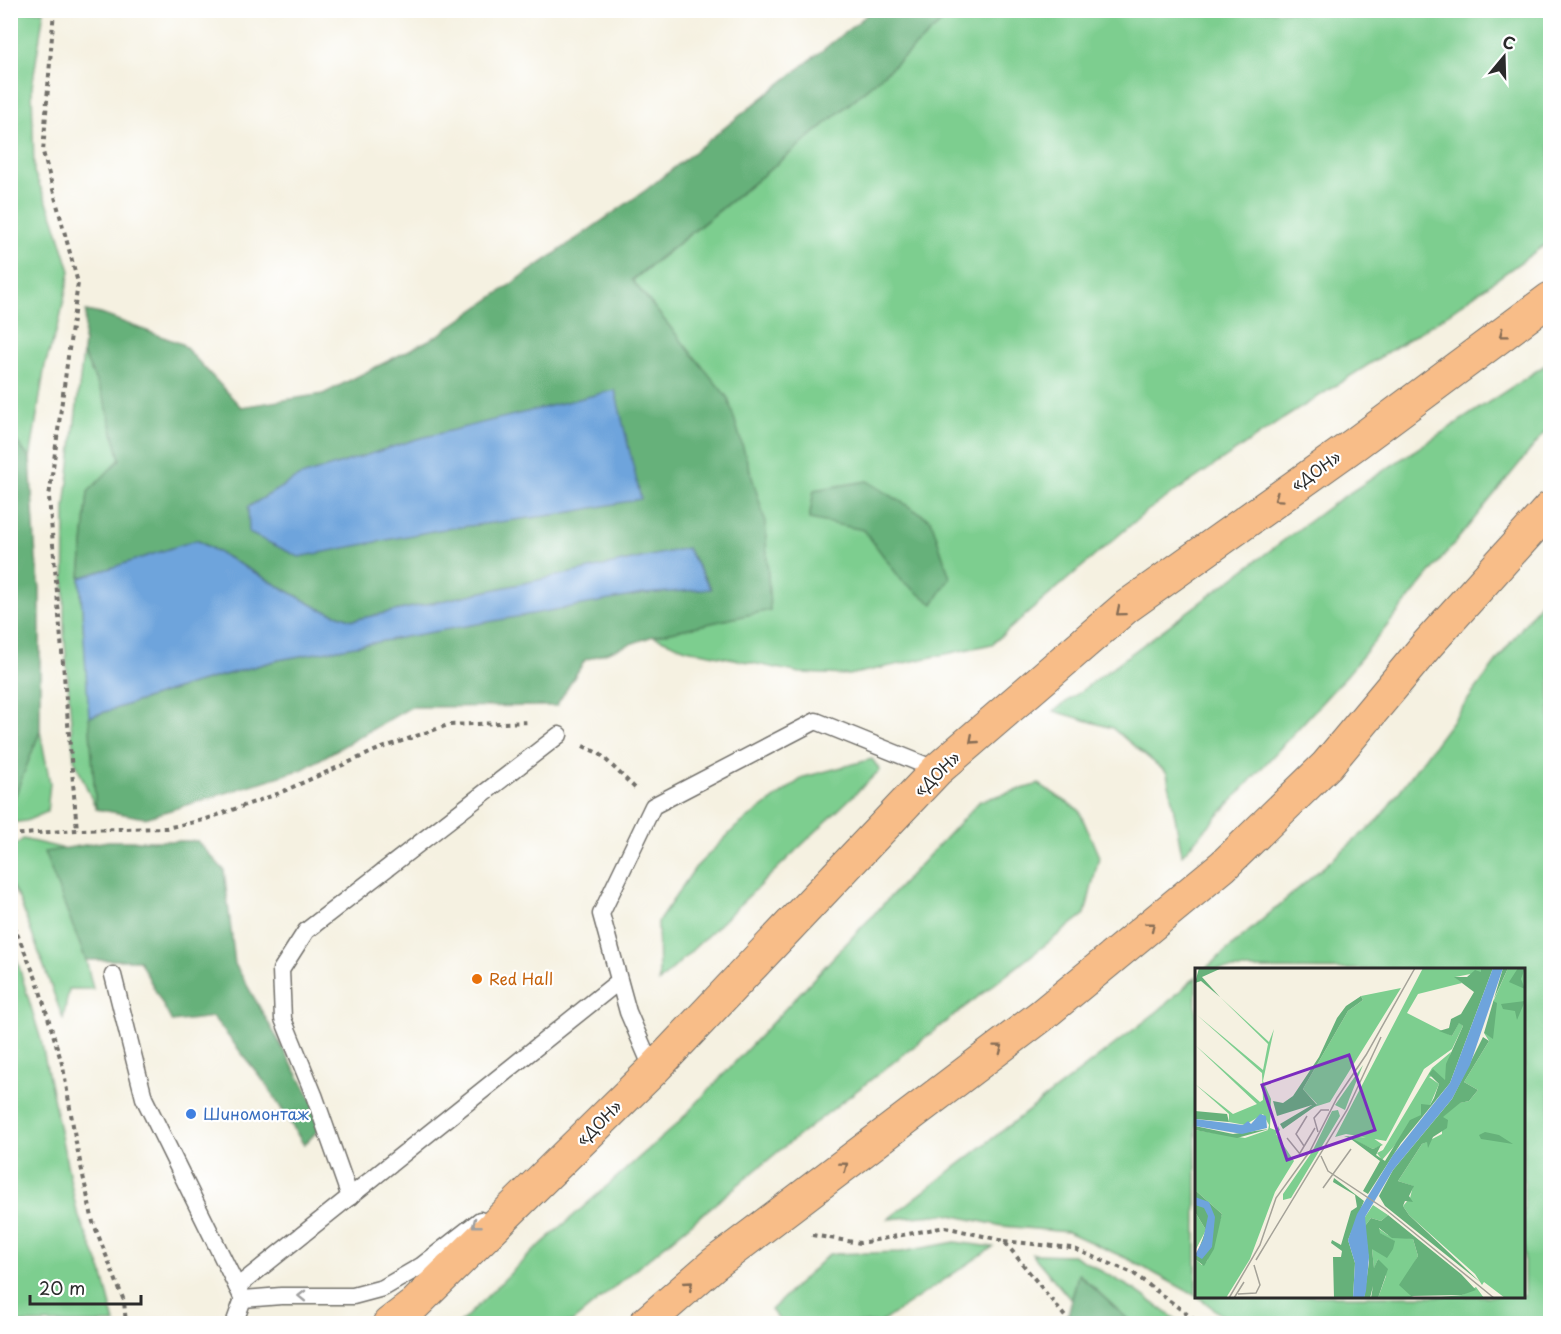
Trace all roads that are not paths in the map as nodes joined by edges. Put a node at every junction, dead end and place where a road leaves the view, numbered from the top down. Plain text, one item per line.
1 (1551, 299) edge
2 (1551, 508) edge
3 (559, 735) road end
4 (938, 770) junction
5 (113, 975) dead end
6 (619, 981) junction
7 (653, 1070) junction
8 (573, 1150) junction
9 (350, 1197) junction
10 (240, 1293) junction
11 (234, 1323) edge
12 (389, 1323) edge
13 (645, 1323) edge

1 -> 4 highway, «ДОН»
13 -> 2 highway
3 - 9 lane
4 - 6 lane
4 - 7 highway, «ДОН»
5 - 10 lane
6 - 7 lane
6 - 9 lane
7 - 8 highway, «ДОН»
8 -> 10 lane
8 - 12 highway, «ДОН»
9 - 10 lane
10 - 11 lane

